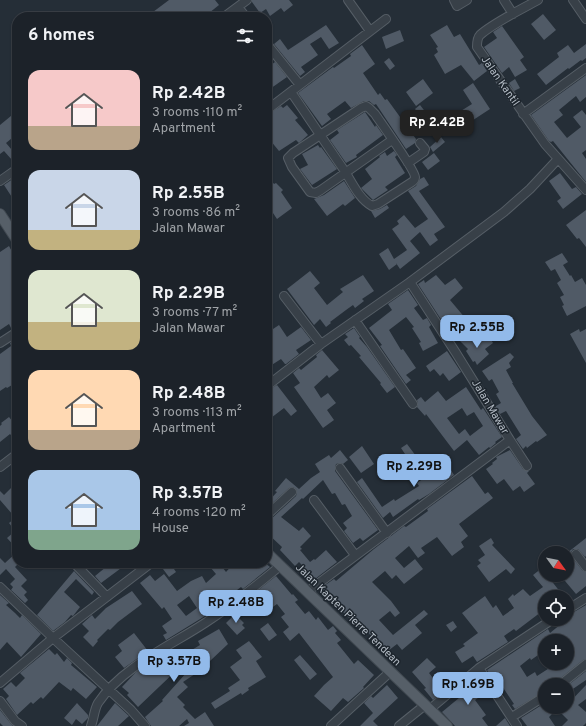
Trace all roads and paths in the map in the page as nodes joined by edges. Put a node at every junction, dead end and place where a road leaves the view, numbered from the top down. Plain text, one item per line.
1 (247, 0) edge
2 (348, 0) edge
3 (454, 0) edge
4 (467, 0) edge
5 (504, 0) edge
6 (538, 0) edge
7 (573, 0) edge
8 (238, 7) junction
9 (231, 12) edge
10 (242, 12) edge
11 (513, 14) junction
12 (386, 18) dead end
13 (586, 19) edge
14 (370, 31) junction
15 (272, 50) edge
16 (586, 68) edge
17 (300, 85) junction
18 (291, 92) junction
19 (272, 106) edge
20 (523, 114) junction
21 (320, 135) junction
22 (392, 140) junction
23 (420, 143) dead end
24 (558, 158) junction
25 (408, 164) junction
26 (12, 172) edge
27 (346, 173) junction
28 (0, 181) edge
29 (586, 190) edge
30 (0, 214) edge
31 (12, 232) edge
32 (410, 282) junction
33 (284, 296) dead end
34 (355, 320) junction
35 (12, 335) edge
36 (0, 343) edge
37 (321, 344) junction
38 (272, 382) edge
39 (413, 404) dead end
40 (510, 440) junction
41 (12, 458) edge
42 (528, 466) dead end
43 (0, 467) edge
44 (340, 468) dead end
45 (292, 492) dead end
46 (314, 500) dead end
47 (272, 510) edge
48 (387, 532) junction
49 (576, 554) dead end
50 (355, 555) junction
51 (272, 558) edge
52 (280, 566) junction
53 (586, 566) edge
54 (79, 568) edge
55 (145, 568) edge
56 (0, 586) edge
57 (307, 592) junction
58 (107, 597) junction
59 (586, 598) edge
60 (574, 606) edge
61 (542, 626) edge
62 (53, 638) junction
63 (586, 664) edge
64 (479, 668) junction
65 (390, 672) junction
66 (569, 678) edge
67 (0, 683) edge
68 (109, 689) junction
69 (538, 700) edge
70 (0, 701) edge
71 (428, 707) junction
72 (512, 717) junction
73 (22, 726) edge
74 (91, 726) edge
75 (145, 726) edge
76 (331, 726) edge
77 (399, 726) edge
78 (447, 726) edge
79 (518, 726) edge

1 - 8 street
2 - 14 street
3 - 4 street
5 - 11 street
6 - 11 street, Jalan Kantil
7 - 13 street
8 - 9 street
8 - 10 street
11 - 20 street, Jalan Kantil
12 - 14 street
14 - 17 street
15 - 17 street
16 - 20 street
17 - 18 street
18 - 19 street
18 - 21 street
20 - 24 street, Jalan Kantil
21 - 22 street
21 - 27 street
21 - 27 street
22 - 25 street
22 - 27 street
23 - 25 street
24 - 29 street, Jalan Kantil
24 - 32 street
25 - 27 street
26 - 28 street
30 - 31 main road
32 - 34 street
32 - 40 street, Jalan Mawar
33 - 37 street
34 - 37 street
34 - 39 street
35 - 36 street
37 - 38 street
40 - 42 street
40 - 48 street, Jalan Mawar
41 - 43 street
44 - 48 street
45 - 47 street
46 - 50 street
48 - 50 street, Jalan Mawar
49 - 53 street
50 - 57 street, Jalan Mawar
51 - 52 main road, Jalan Kapten Pierre Tendean
52 - 57 main road, Jalan Kapten Pierre Tendean
52 - 68 street
54 - 58 street
55 - 58 street
56 - 62 street
57 - 65 main road, Jalan Kapten Pierre Tendean
58 - 62 street
59 - 60 street
61 - 64 street
62 - 67 street
62 - 68 street
63 - 66 street
64 - 71 street
64 - 72 street
65 - 71 main road, Jalan Kapten Pierre Tendean
65 - 76 street
68 - 74 street
68 - 75 street
69 - 72 street
70 - 73 street
71 - 77 street
71 - 78 main road, Jalan Kapten Pierre Tendean
72 - 79 street

